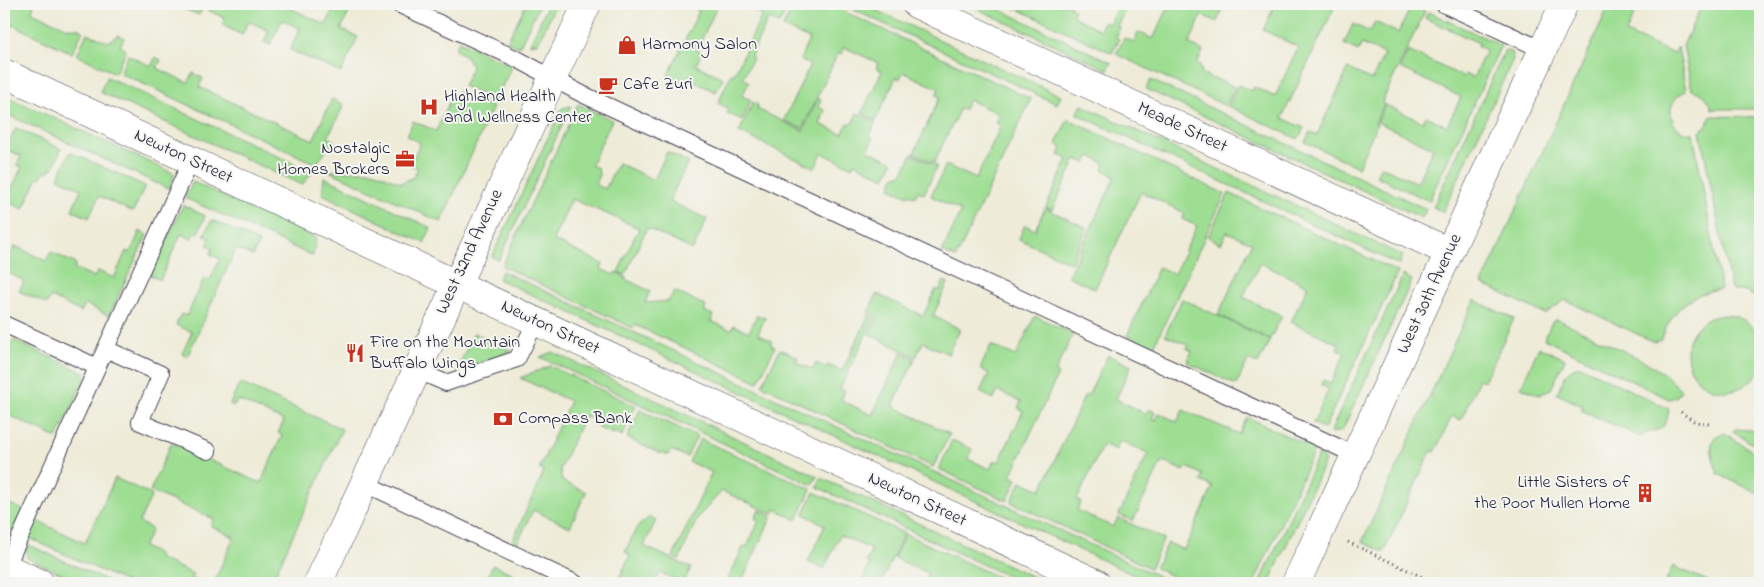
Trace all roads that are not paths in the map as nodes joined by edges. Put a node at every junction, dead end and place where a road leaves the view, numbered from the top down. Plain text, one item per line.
1 (398, 4) edge
2 (587, 4) edge
3 (916, 4) edge
4 (1443, 4) edge
5 (1564, 4) edge
6 (1543, 50) junction
7 (4, 73) edge
8 (552, 78) junction
9 (191, 161) junction
10 (1449, 252) junction
11 (456, 284) junction
12 (536, 322) junction
13 (4, 324) edge
14 (106, 349) junction
15 (97, 367) junction
16 (416, 370) junction
17 (208, 452) dead end
18 (1355, 455) junction
19 (364, 483) junction
20 (5, 567) edge
21 (40, 583) edge
22 (318, 583) edge
23 (576, 583) edge
24 (1096, 583) edge
25 (1296, 583) edge

1 - 8 lane
2 - 8 street, West 32nd Avenue
3 - 10 street, Meade Street
4 - 6 lane
5 - 6 street, West 30th Avenue
6 - 10 street, West 30th Avenue
7 - 9 street, Newton Street
8 - 11 street, West 32nd Avenue
8 - 18 lane
9 - 11 street, Newton Street
9 - 14 lane
10 - 18 street, West 30th Avenue
11 - 12 street, Newton Street
11 - 16 street, West 32nd Avenue
12 - 16 lane
12 - 24 street, Newton Street
13 - 15 lane
14 - 15 lane
14 - 17 lane
15 - 20 lane
16 - 19 street, West 32nd Avenue
18 - 25 street, West 30th Avenue
19 - 22 street, West 32nd Avenue
19 - 23 lane
20 - 21 street

